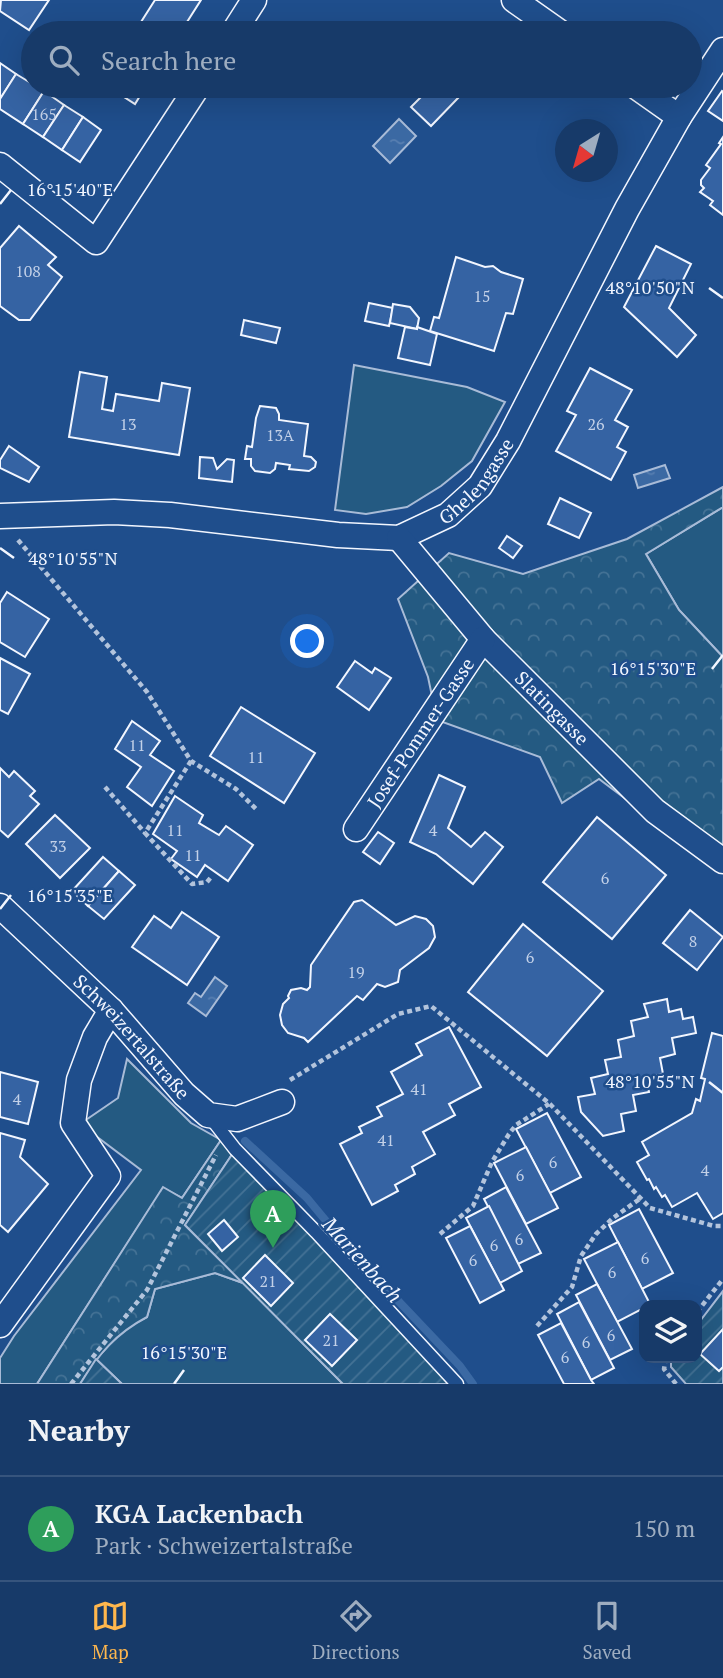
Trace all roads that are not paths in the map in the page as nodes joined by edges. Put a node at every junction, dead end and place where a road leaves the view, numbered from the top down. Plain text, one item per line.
1 (254, 0) edge
2 (514, 0) edge
3 (241, 21) edge
4 (544, 21) edge
5 (723, 50) edge
6 (702, 82) edge
7 (190, 98) edge
8 (652, 98) edge
9 (691, 98) edge
10 (679, 117) junction
11 (0, 165) edge
12 (6, 524) edge
13 (398, 538) junction
14 (484, 639) junction
15 (356, 829) dead end
16 (723, 862) edge
17 (0, 906) edge
18 (111, 1010) junction
19 (282, 1102) road end
20 (208, 1115) junction
21 (0, 1325) edge
22 (457, 1384) edge

1 - 3 street
2 - 4 street
5 - 6 street, Ghelengasse
7 - 11 street
8 - 10 street
9 - 10 street, Ghelengasse
10 - 13 street, Ghelengasse
12 - 13 street, Ghelengasse
13 - 14 street, Slatingasse
14 - 15 street, Josef-Pommer-Gasse
14 - 16 street, Slatingasse
17 - 18 street, Schweizertalstraße
18 - 20 street, Schweizertalstraße
18 - 21 street
19 - 20 street, Schweizertalstraße
20 - 22 lane

